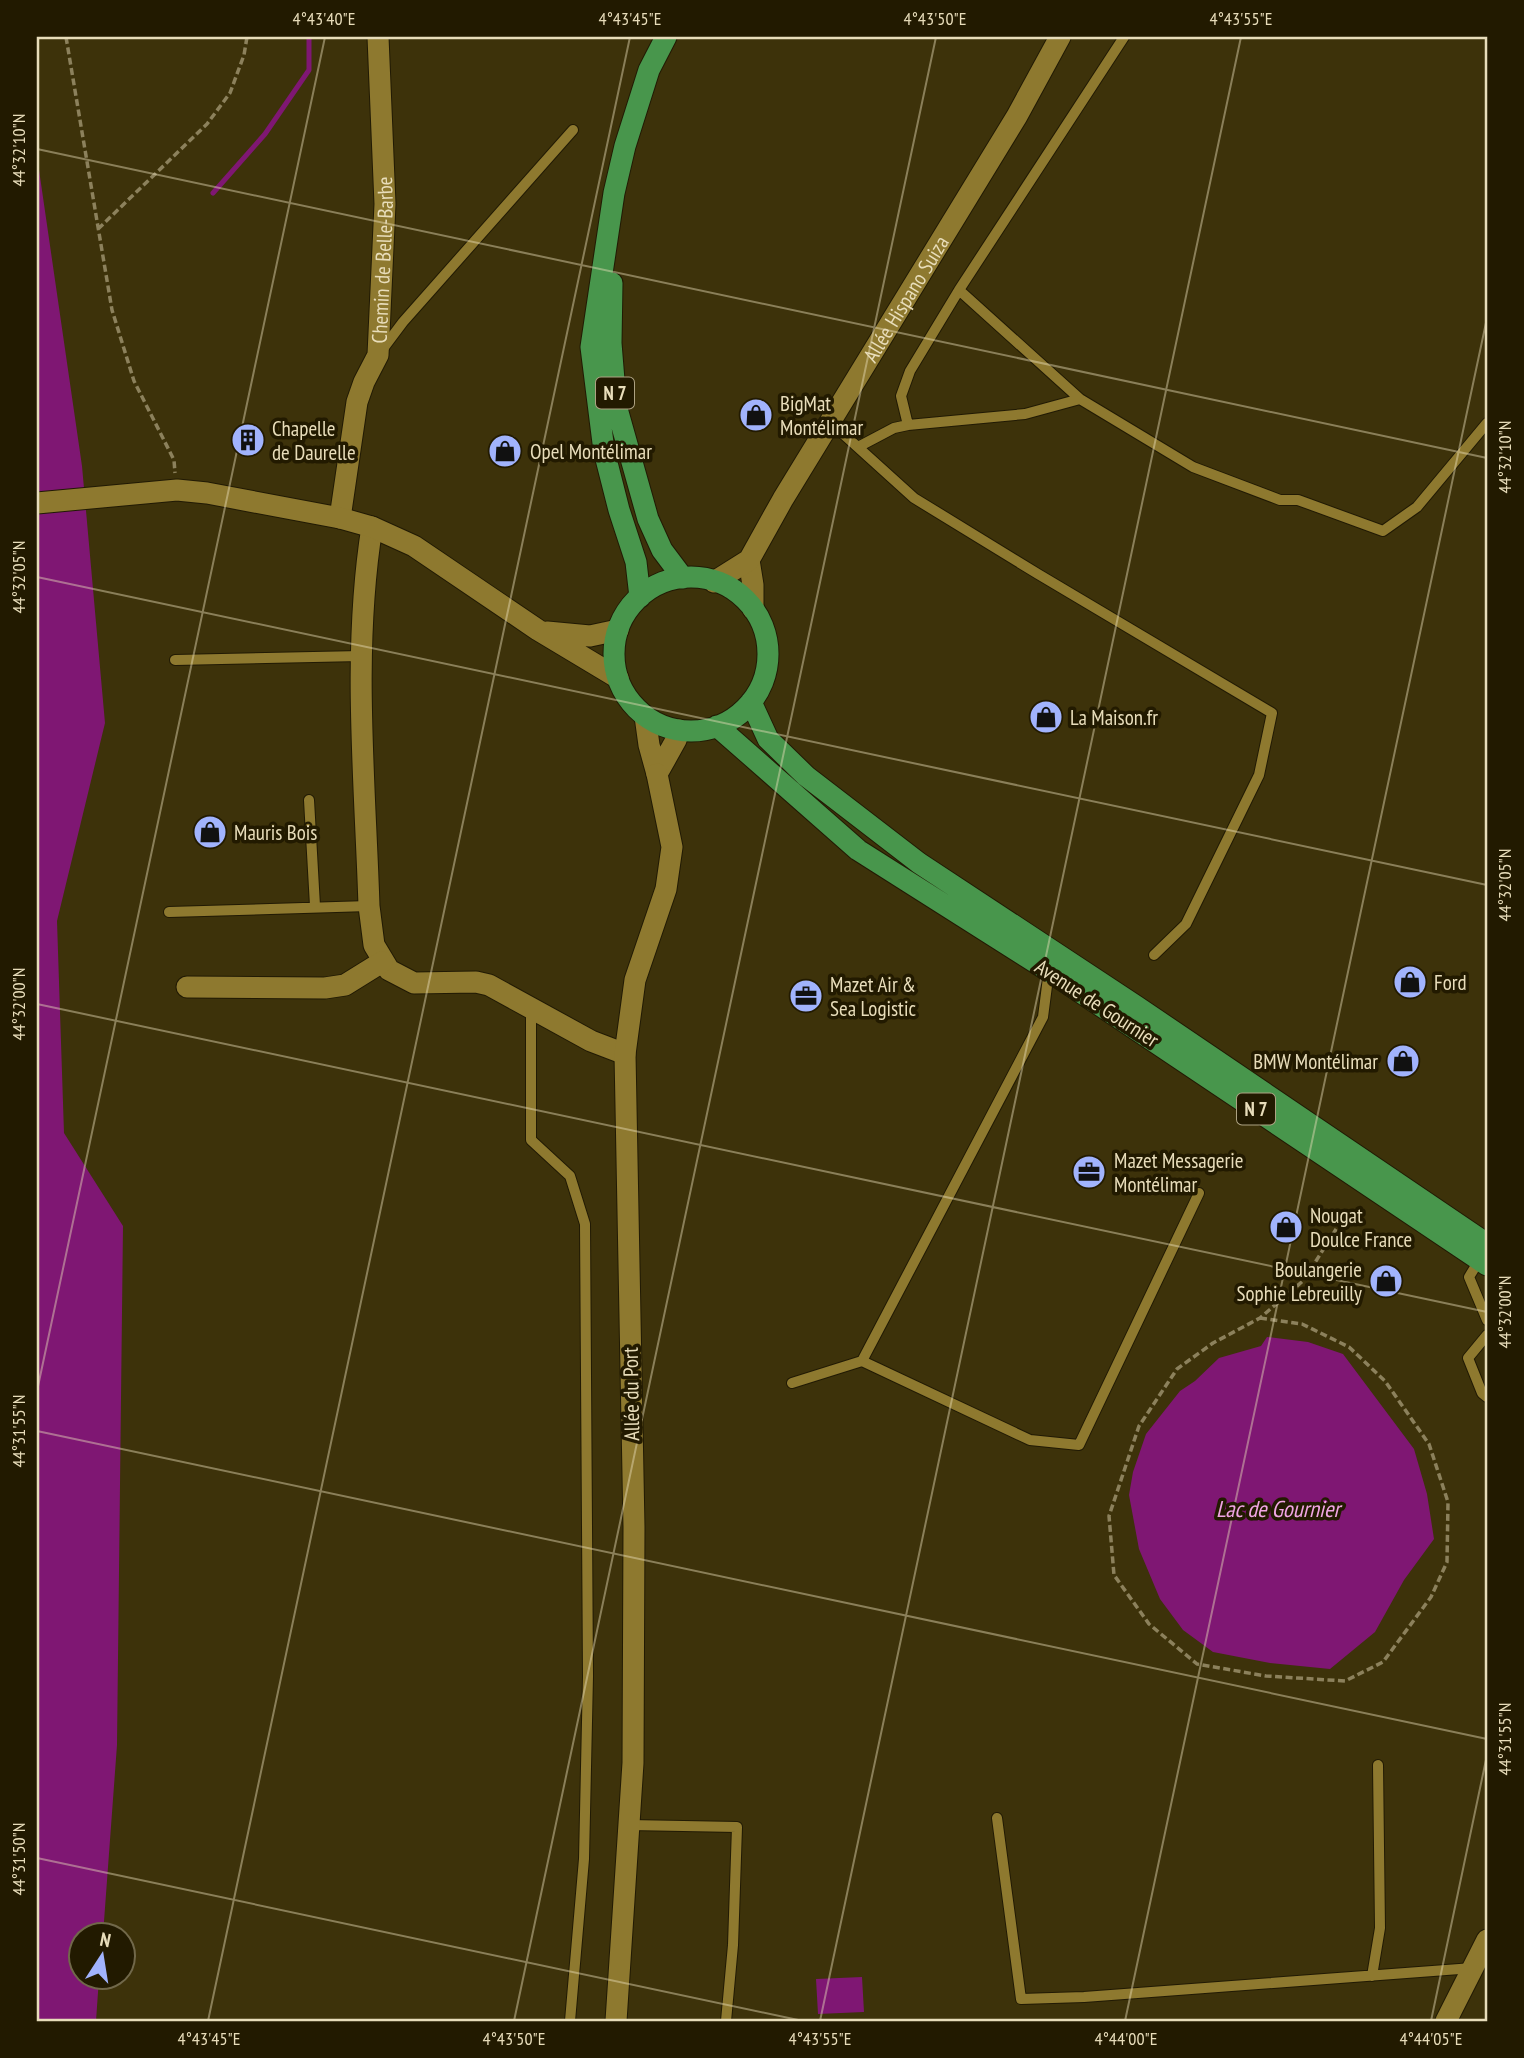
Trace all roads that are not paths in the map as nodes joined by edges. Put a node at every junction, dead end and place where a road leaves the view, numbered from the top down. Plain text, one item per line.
1 (378, 37) edge
2 (666, 37) edge
3 (1060, 37) edge
4 (1124, 37) edge
5 (573, 130) dead end
6 (614, 194) junction
7 (959, 290) junction
8 (378, 355) junction
9 (1080, 399) junction
10 (830, 422) junction
11 (1487, 423) edge
12 (908, 425) junction
13 (858, 447) junction
14 (37, 503) edge
15 (340, 518) junction
16 (372, 527) junction
17 (749, 560) junction
18 (683, 578) junction
19 (714, 582) junction
20 (640, 597) junction
21 (753, 609) junction
22 (538, 630) junction
23 (618, 631) junction
24 (361, 656) junction
25 (175, 660) dead end
26 (618, 678) junction
27 (751, 702) junction
28 (645, 716) junction
29 (717, 726) junction
30 (679, 730) junction
31 (657, 774) junction
32 (309, 800) dead end
33 (315, 906) junction
34 (369, 906) junction
35 (169, 912) dead end
36 (1154, 955) dead end
37 (383, 961) junction
38 (1054, 963) junction
39 (187, 987) dead end
40 (531, 1009) junction
41 (625, 1054) junction
42 (1199, 1193) dead end
43 (1485, 1255) edge
44 (1487, 1320) edge
45 (1487, 1335) edge
46 (862, 1361) junction
47 (792, 1383) dead end
48 (1487, 1397) edge
49 (1378, 1765) dead end
50 (997, 1818) dead end
51 (629, 1825) junction
52 (1487, 1940) edge
53 (1473, 1968) junction
54 (1372, 1976) junction
55 (570, 2021) edge
56 (616, 2021) edge
57 (726, 2021) edge
58 (1446, 2021) edge

1 - 8 street, Chemin de Belle-Barbe
2 - 6 main road, N 7
3 - 10 street, Allée Hispano Suiza
4 - 7 lane
5 - 8 lane
6 - 18 main road, N 7
6 - 20 main road, N 7
7 - 9 lane
7 - 12 lane
8 - 15 street, Chemin de Belle-Barbe
9 - 11 lane
9 - 12 lane
10 - 13 lane
10 - 17 street, Allée Hispano Suiza
12 - 13 lane
13 - 36 lane
14 - 15 street
15 - 16 street
16 - 22 street
16 - 24 street
17 - 19 street, Allée Hispano Suiza
17 - 21 street
18 - 19 main road
18 - 20 main road
19 - 21 main road
20 - 23 main road
21 - 27 main road
22 - 23 street
22 - 26 street
23 - 26 main road
24 - 25 lane
24 - 34 street
26 - 28 main road
27 - 29 main road
27 - 38 main road, Avenue de Gournier / N 7
28 - 30 main road
28 - 31 street, Allée du Port
29 - 30 main road
29 - 38 main road, Avenue de Gournier / N 7
30 - 31 street
31 - 41 street, Allée du Port
32 - 33 lane
33 - 34 lane
33 - 35 lane
34 - 37 street
37 - 39 street
37 - 40 street
38 - 43 main road, Avenue de Gournier / N 7
38 - 46 lane
40 - 41 street
40 - 55 lane
41 - 51 street, Allée du Port
42 - 46 lane
43 - 44 lane
45 - 48 lane
46 - 47 lane
49 - 54 lane
50 - 54 lane
51 - 56 street, Allée du Port
51 - 57 lane
52 - 53 street
53 - 54 lane
53 - 58 street

